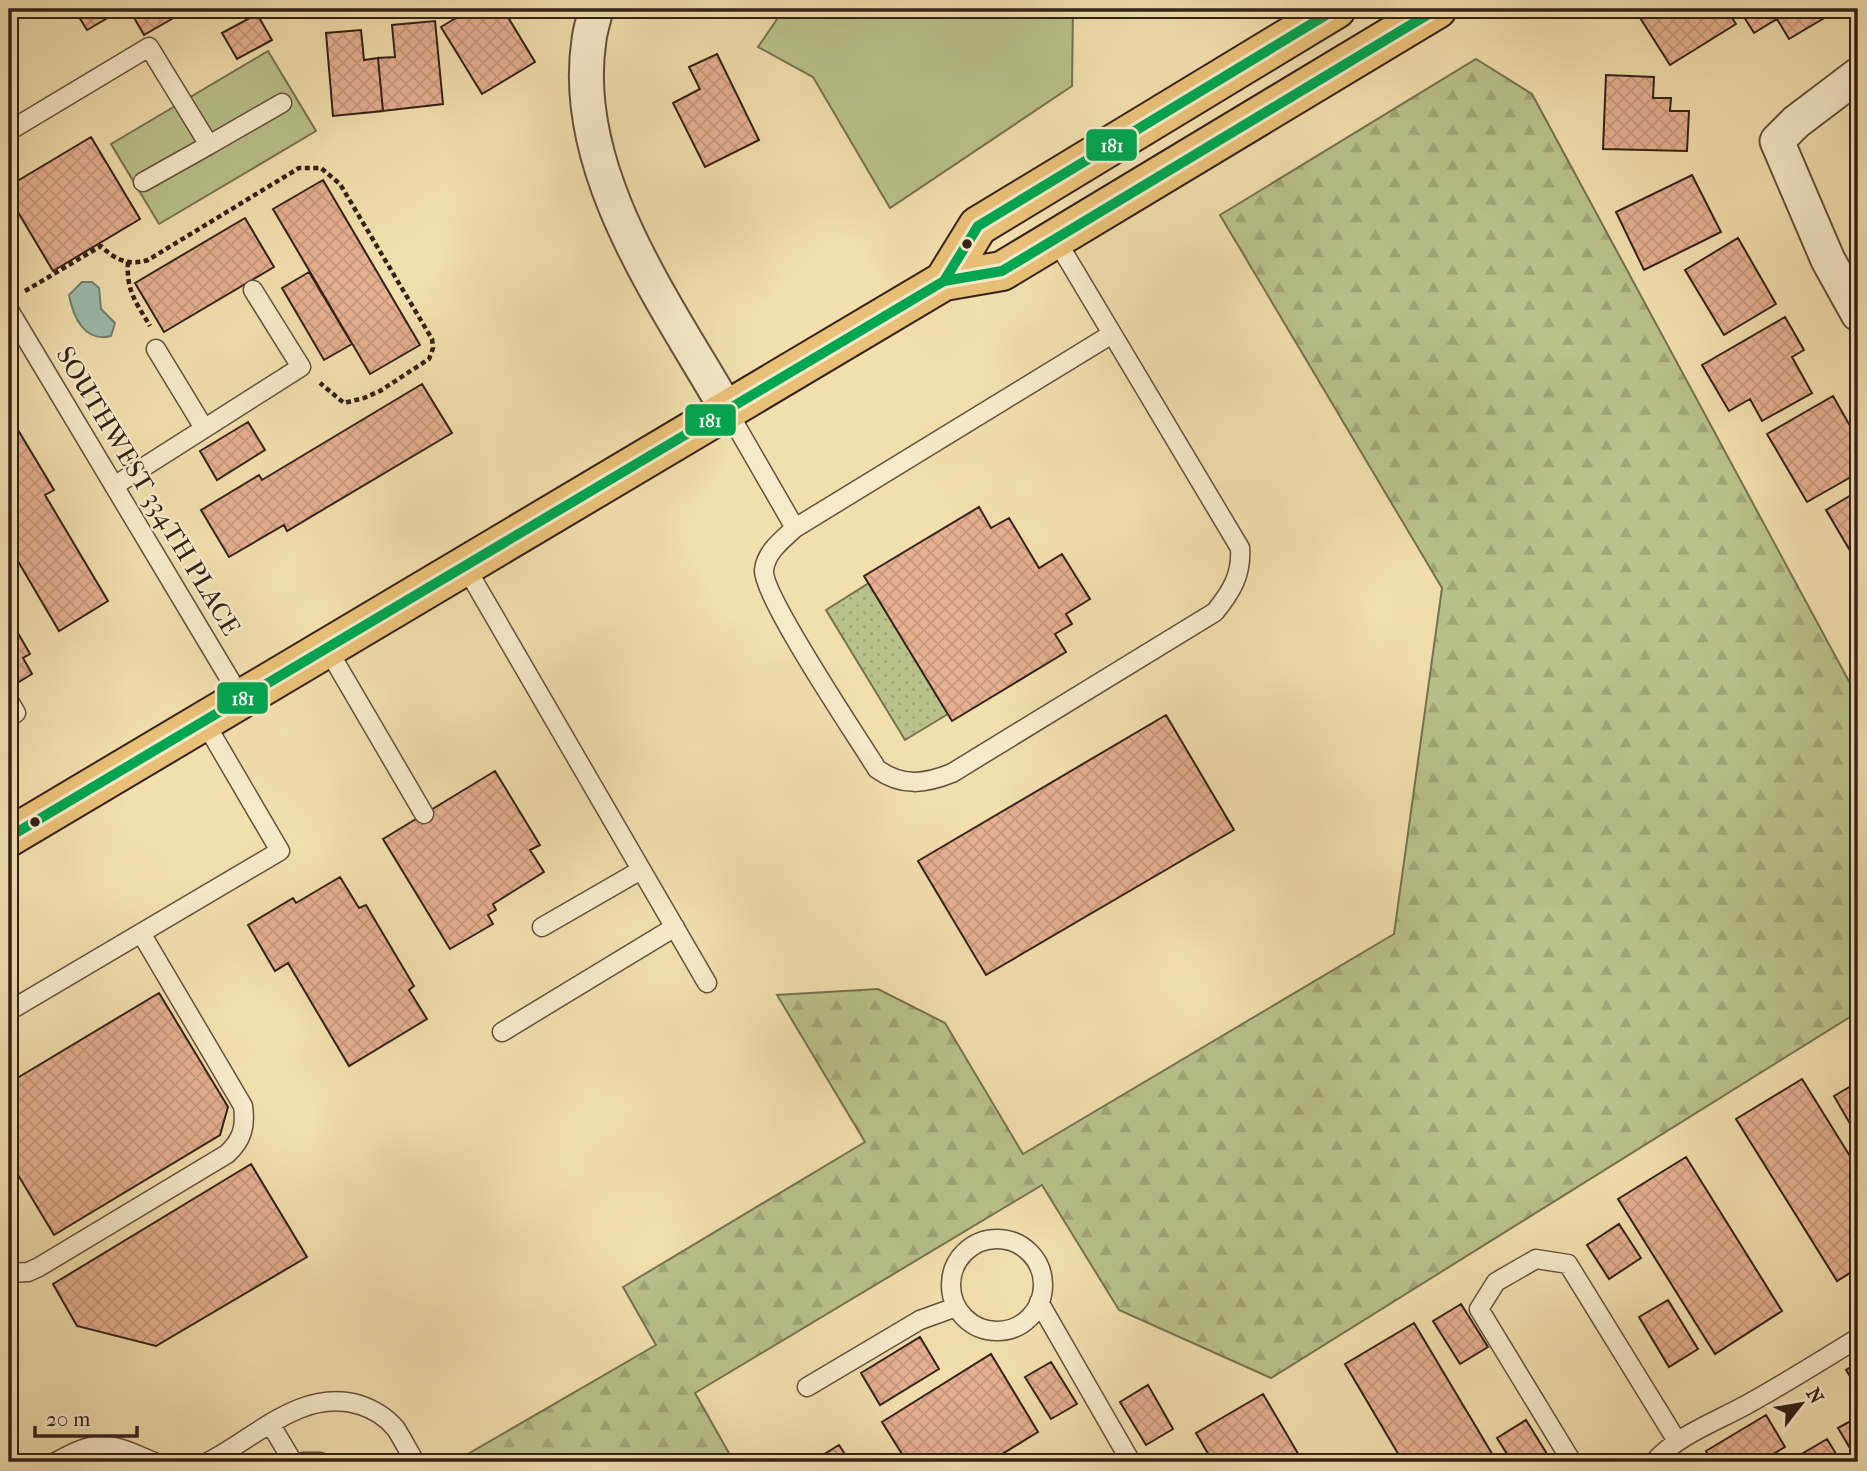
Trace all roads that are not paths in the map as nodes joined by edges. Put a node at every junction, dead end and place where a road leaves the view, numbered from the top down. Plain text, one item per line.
1 (596, 9) edge
2 (1336, 9) edge
3 (1437, 9) edge
4 (1858, 75) edge
5 (282, 103) dead end
6 (9, 131) edge
7 (209, 145) junction
8 (143, 183) dead end
9 (1055, 238) junction
10 (944, 281) junction
11 (253, 290) dead end
12 (9, 310) edge
13 (1858, 314) edge
14 (1112, 334) junction
15 (156, 349) road end
16 (727, 410) junction
17 (204, 428) junction
18 (114, 485) junction
19 (795, 528) junction
20 (464, 566) junction
21 (327, 648) junction
22 (241, 698) junction
23 (9, 701) edge
24 (9, 717) edge
25 (204, 721) junction
26 (424, 814) dead end
27 (9, 837) edge
28 (641, 870) junction
29 (542, 927) dead end
30 (675, 928) junction
31 (141, 933) junction
32 (707, 982) dead end
33 (9, 1011) edge
34 (502, 1031) dead end
35 (9, 1273) edge
36 (1039, 1302) junction
37 (957, 1307) junction
38 (1858, 1338) edge
39 (807, 1387) dead end
40 (271, 1425) junction
41 (1677, 1441) junction
42 (56, 1462) edge
43 (154, 1462) edge
44 (208, 1462) edge
45 (293, 1462) edge
46 (303, 1462) edge
47 (320, 1462) edge
48 (415, 1462) edge
49 (1131, 1462) edge
50 (1572, 1462) edge
51 (1654, 1462) edge

1 - 16 street
2 - 10 main road
3 - 9 main road
4 - 13 street
5 - 7 lane
6 - 7 lane
7 - 8 lane
9 - 10 main road
9 - 14 lane
10 - 16 main road
11 - 17 lane
12 - 18 lane, SOUTHWEST 334TH PLACE
14 - 19 lane
14 - 19 lane
15 - 17 lane
16 - 19 lane
16 - 20 main road
17 - 18 lane
18 - 22 lane, SOUTHWEST 334TH PLACE
20 - 21 main road
20 - 28 lane
21 - 22 main road
21 - 26 lane
22 - 25 main road
23 - 24 lane
25 - 27 main road
25 - 31 lane
28 - 29 lane
28 - 30 lane
30 - 32 lane
30 - 34 lane
31 - 33 lane
31 - 35 lane
36 - 37 lane
36 - 37 lane
36 - 49 lane
37 - 39 lane
38 - 41 lane
40 - 44 lane
40 - 45 lane
40 - 48 lane
41 - 50 lane
41 - 51 lane
42 - 43 lane
46 - 47 lane

